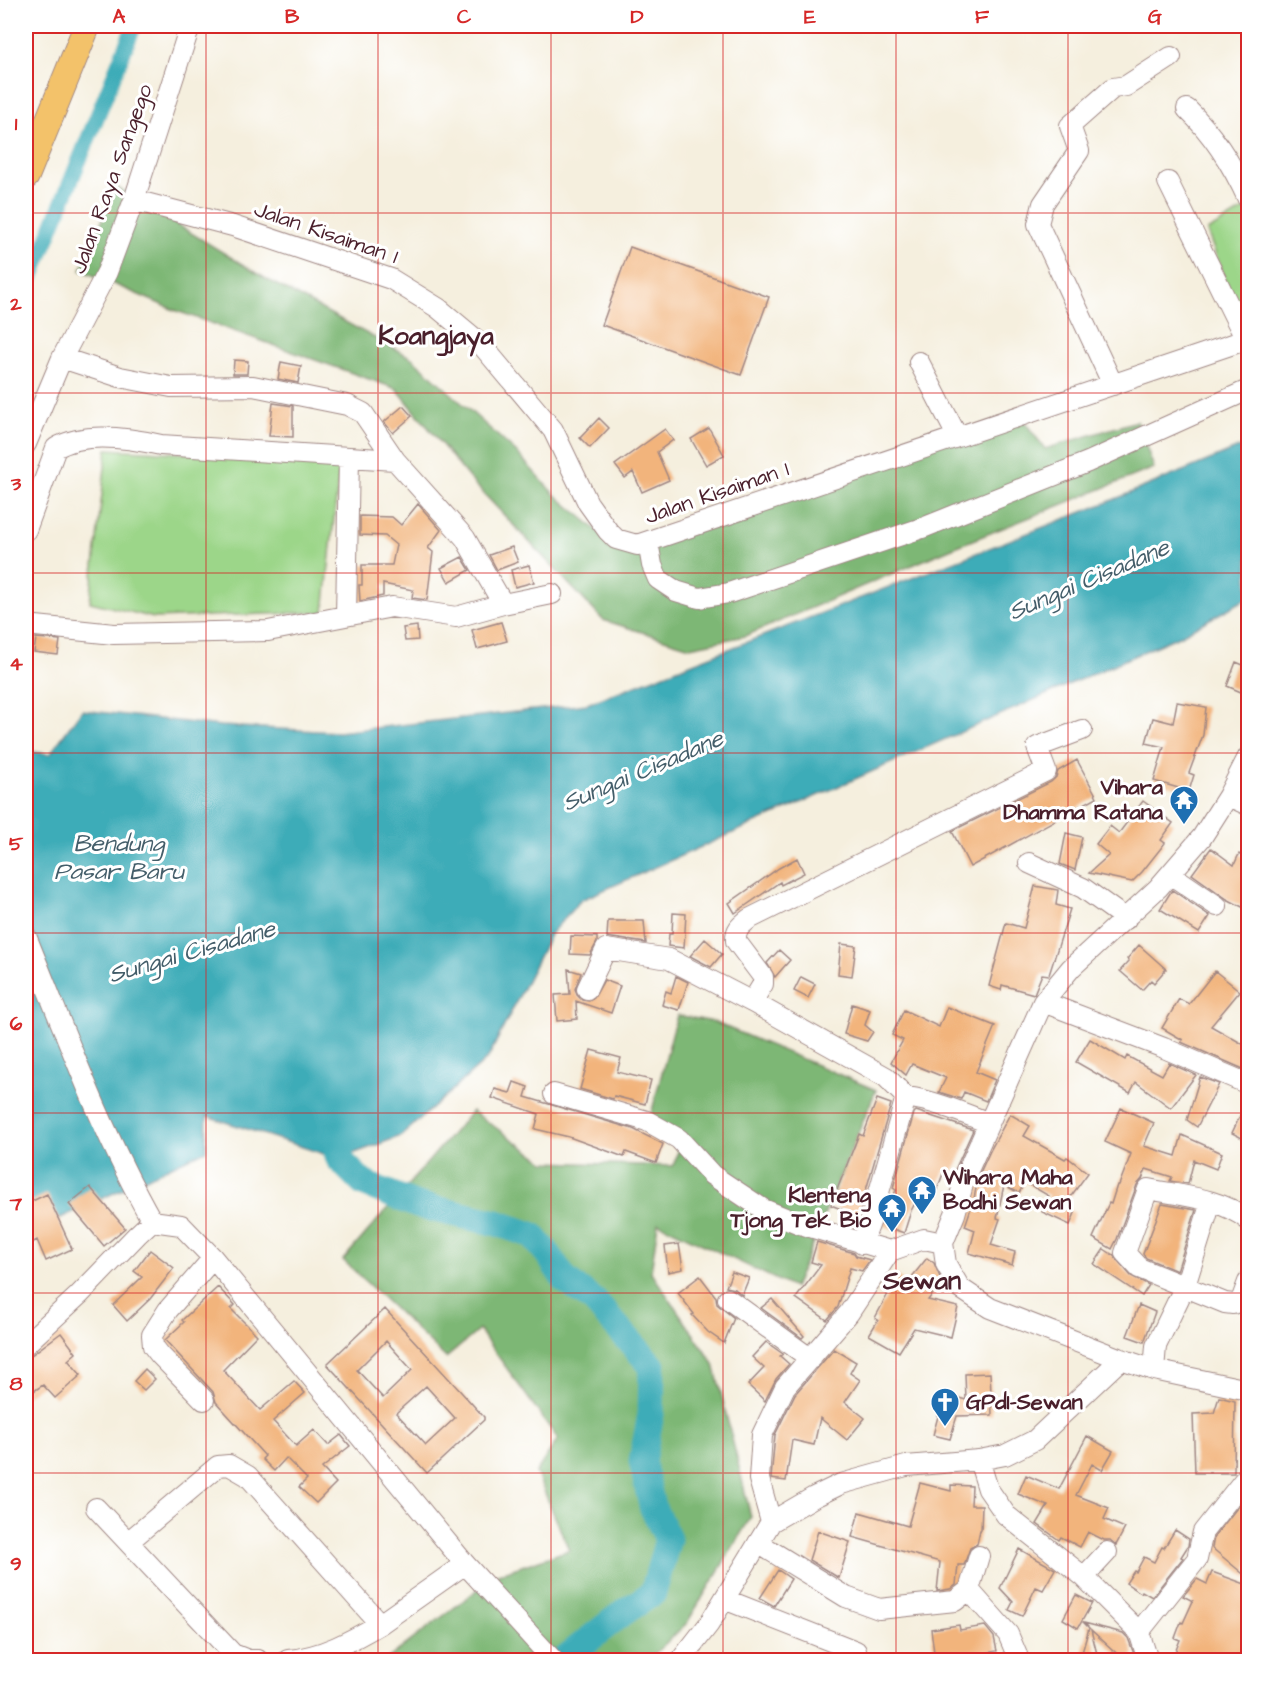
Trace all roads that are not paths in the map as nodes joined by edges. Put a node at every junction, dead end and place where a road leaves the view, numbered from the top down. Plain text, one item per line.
1 (87, 26) edge
2 (190, 26) edge
3 (1171, 57) dead end
4 (1187, 109) dead end
5 (26, 176) edge
6 (1168, 182) dead end
7 (1248, 199) edge
8 (134, 200) junction
9 (1247, 339) edge
10 (62, 358) junction
11 (919, 362) dead end
12 (1113, 385) junction
13 (1248, 390) edge
14 (957, 436) junction
15 (26, 444) edge
16 (349, 457) junction
17 (395, 460) junction
18 (26, 530) edge
19 (648, 542) junction
20 (552, 594) dead end
21 (503, 604) junction
22 (346, 616) junction
23 (26, 625) edge
24 (1082, 730) dead end
25 (1248, 757) edge
26 (1228, 796) junction
27 (1248, 805) edge
28 (1029, 863) dead end
29 (1170, 874) junction
30 (1218, 906) dead end
31 (1126, 919) junction
32 (26, 936) edge
33 (587, 989) dead end
34 (752, 1002) junction
35 (1043, 1002) junction
36 (1248, 1084) edge
37 (554, 1094) dead end
38 (906, 1098) junction
39 (989, 1123) junction
40 (1211, 1202) junction
41 (152, 1221) junction
42 (1248, 1221) edge
43 (943, 1243) junction
44 (862, 1244) junction
45 (890, 1251) junction
46 (213, 1258) junction
47 (1248, 1282) edge
48 (1185, 1286) junction
49 (728, 1299) dead end
50 (26, 1344) edge
51 (810, 1359) junction
52 (1121, 1359) junction
53 (1154, 1370) junction
54 (1248, 1390) edge
55 (204, 1400) dead end
56 (979, 1460) junction
57 (1248, 1475) edge
58 (96, 1508) dead end
59 (771, 1522) junction
60 (128, 1542) junction
61 (758, 1543) junction
62 (1107, 1551) dead end
63 (979, 1556) dead end
64 (465, 1564) junction
65 (1084, 1578) junction
66 (969, 1590) junction
67 (724, 1599) junction
68 (380, 1624) junction
69 (1139, 1632) junction
70 (550, 1657) edge
71 (258, 1660) edge
72 (288, 1660) edge
73 (681, 1660) edge
74 (854, 1660) edge
75 (1018, 1660) edge
76 (1148, 1660) edge

1 - 5 main road
2 - 8 street, Jalan Raya Sangego
3 - 12 street
4 - 7 street
6 - 9 street
8 - 10 street, Jalan Raya Sangego
8 - 19 street, Jalan Kisaiman 1
9 - 12 street, Jalan Kisaiman 1
10 - 15 street, Jalan Raya Sangego
10 - 17 street
11 - 14 street
12 - 14 street, Jalan Kisaiman 1
13 - 19 street
14 - 19 street, Jalan Kisaiman 1
16 - 17 street
16 - 18 street
16 - 22 street
17 - 21 street
20 - 21 street
21 - 22 street
22 - 23 street
24 - 34 street
25 - 26 street
26 - 27 street
26 - 29 street
28 - 31 street
29 - 30 street
29 - 31 street
31 - 35 street
32 - 41 street
33 - 34 street
34 - 38 street
35 - 36 street
35 - 39 street
37 - 44 street
38 - 39 street
38 - 44 street
39 - 43 street
40 - 42 street
40 - 48 street
40 - 48 street
41 - 46 street
41 - 50 street
43 - 45 street
43 - 52 street
44 - 45 street
45 - 51 street
46 - 55 street
46 - 64 street
47 - 48 street
48 - 53 street
49 - 51 street
51 - 59 street
52 - 53 street
52 - 56 street
53 - 54 street
56 - 59 street
56 - 65 street
57 - 69 street
58 - 60 street
59 - 61 street
60 - 68 street
60 - 71 street
61 - 66 street
61 - 67 street
62 - 65 street
63 - 66 street
64 - 68 street
64 - 70 street
65 - 69 street
66 - 75 street
67 - 73 street
67 - 74 street
68 - 72 street
69 - 76 street

